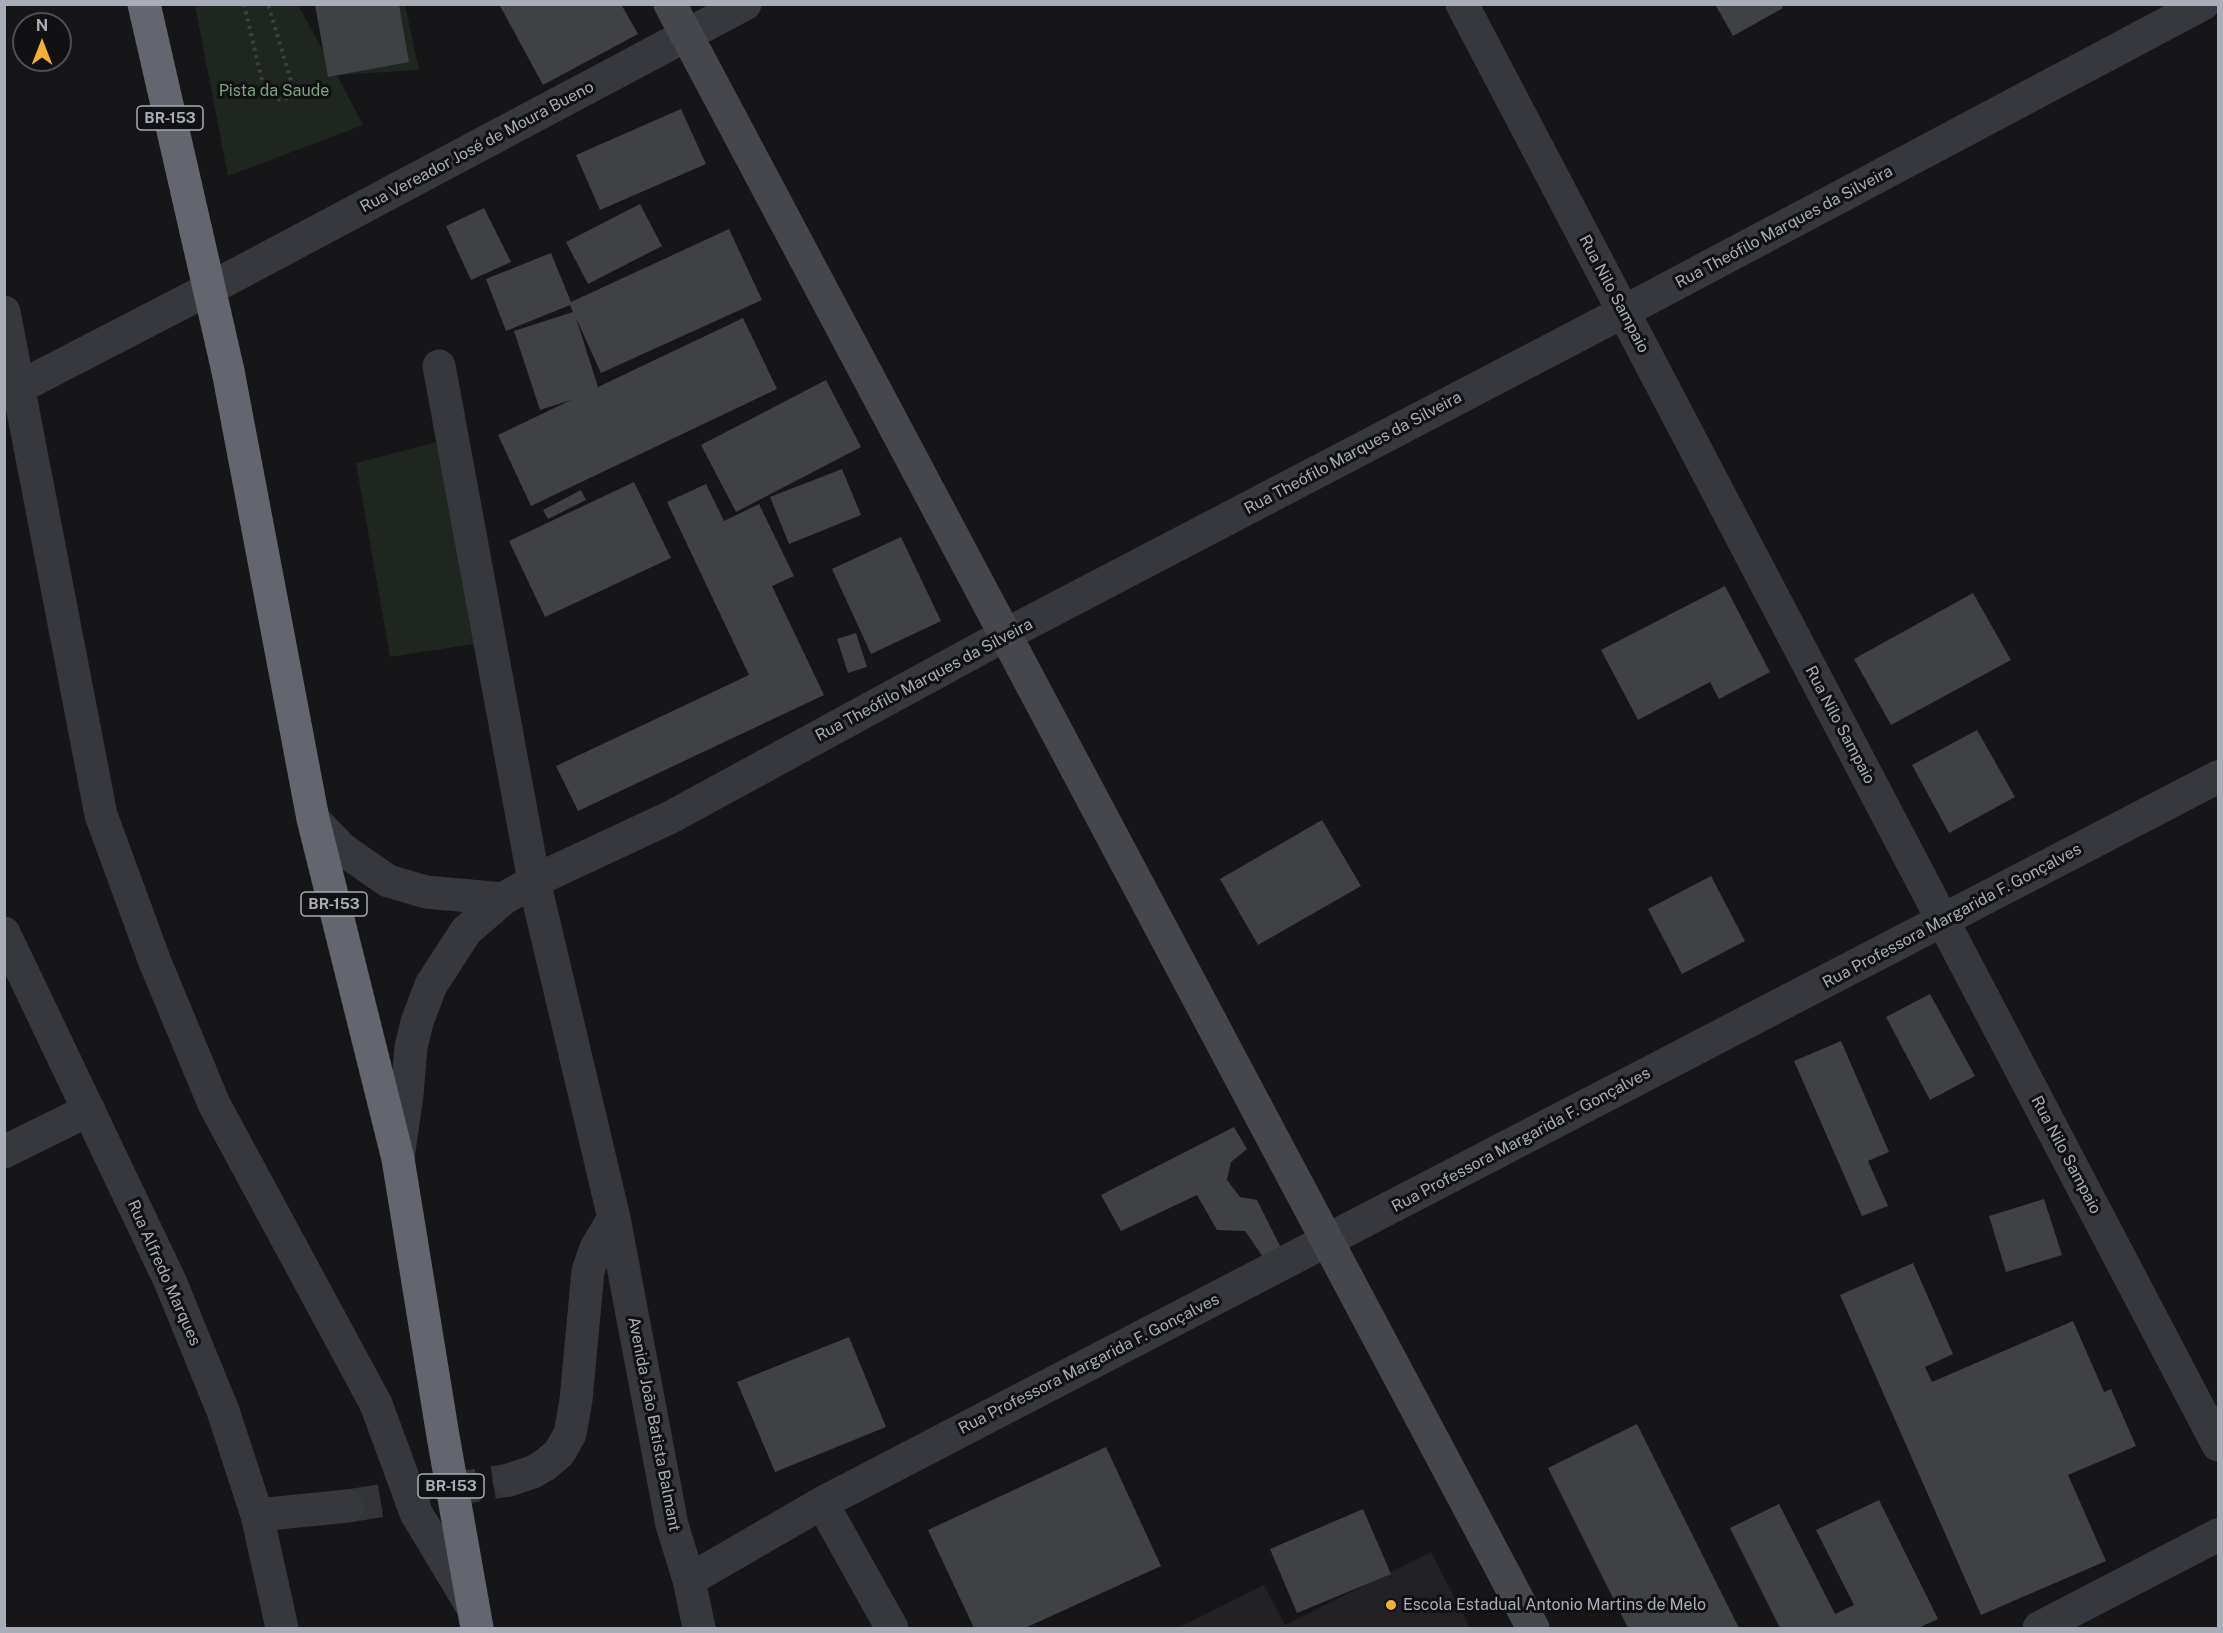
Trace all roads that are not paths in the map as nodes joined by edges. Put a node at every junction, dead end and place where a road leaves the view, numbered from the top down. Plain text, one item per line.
1 (144, 4) edge
2 (670, 4) edge
3 (745, 4) edge
4 (1462, 4) edge
5 (2203, 4) edge
6 (686, 35) junction
7 (4, 312) edge
8 (1623, 312) junction
9 (439, 366) dead end
10 (12, 392) edge
11 (1005, 635) junction
12 (2218, 777) edge
13 (313, 819) junction
14 (534, 881) junction
15 (502, 899) junction
16 (1943, 920) junction
17 (4, 933) edge
18 (89, 1110) junction
19 (4, 1152) edge
20 (398, 1159) junction
21 (614, 1218) junction
22 (1327, 1241) junction
23 (2218, 1445) edge
24 (509, 1480) tunnel mouth
25 (822, 1503) junction
26 (348, 1506) tunnel mouth
27 (257, 1515) junction
28 (2218, 1535) edge
29 (689, 1581) junction
30 (475, 1618) edge
31 (282, 1629) edge
32 (699, 1629) edge
33 (892, 1629) edge
34 (1533, 1629) edge
35 (2039, 1629) edge

1 - 13 highway, BR-153, bridge
2 - 6 street
3 - 6 street, Rua Vereador José de Moura Bueno
4 - 8 street, Rua Nilo Sampaio
5 - 8 street, Rua Theófilo Marques da Silveira
6 - 10 street, Rua Vereador José de Moura Bueno
6 - 11 street
7 - 10 street
8 - 11 street, Rua Theófilo Marques da Silveira
8 - 16 street, Rua Nilo Sampaio
9 - 14 street, Avenida João Batista Balmant
10 - 30 street
11 - 14 street, Rua Theófilo Marques da Silveira
11 - 22 street
12 - 16 street, Rua Professora Margarida F. Gonçalves
13 - 15 street
13 - 20 highway, BR-153
14 - 15 street, Rua Theófilo Marques da Silveira
14 - 21 street, Avenida João Batista Balmant
15 - 20 street, Rua Theófilo Marques da Silveira
16 - 22 street, Rua Professora Margarida F. Gonçalves
16 - 23 street, Rua Nilo Sampaio
17 - 18 street, Rua Alfredo Marques
18 - 19 street
18 - 27 street, Rua Alfredo Marques
20 - 30 highway, BR-153
21 - 24 street
21 - 29 street, Avenida João Batista Balmant
22 - 25 street, Rua Professora Margarida F. Gonçalves
22 - 34 street
25 - 29 street, Rua Professora Margarida F. Gonçalves
25 - 33 street
26 - 27 street
27 - 31 street, Rua Alfredo Marques
28 - 35 street
29 - 32 street, Avenida João Batista Balmant

